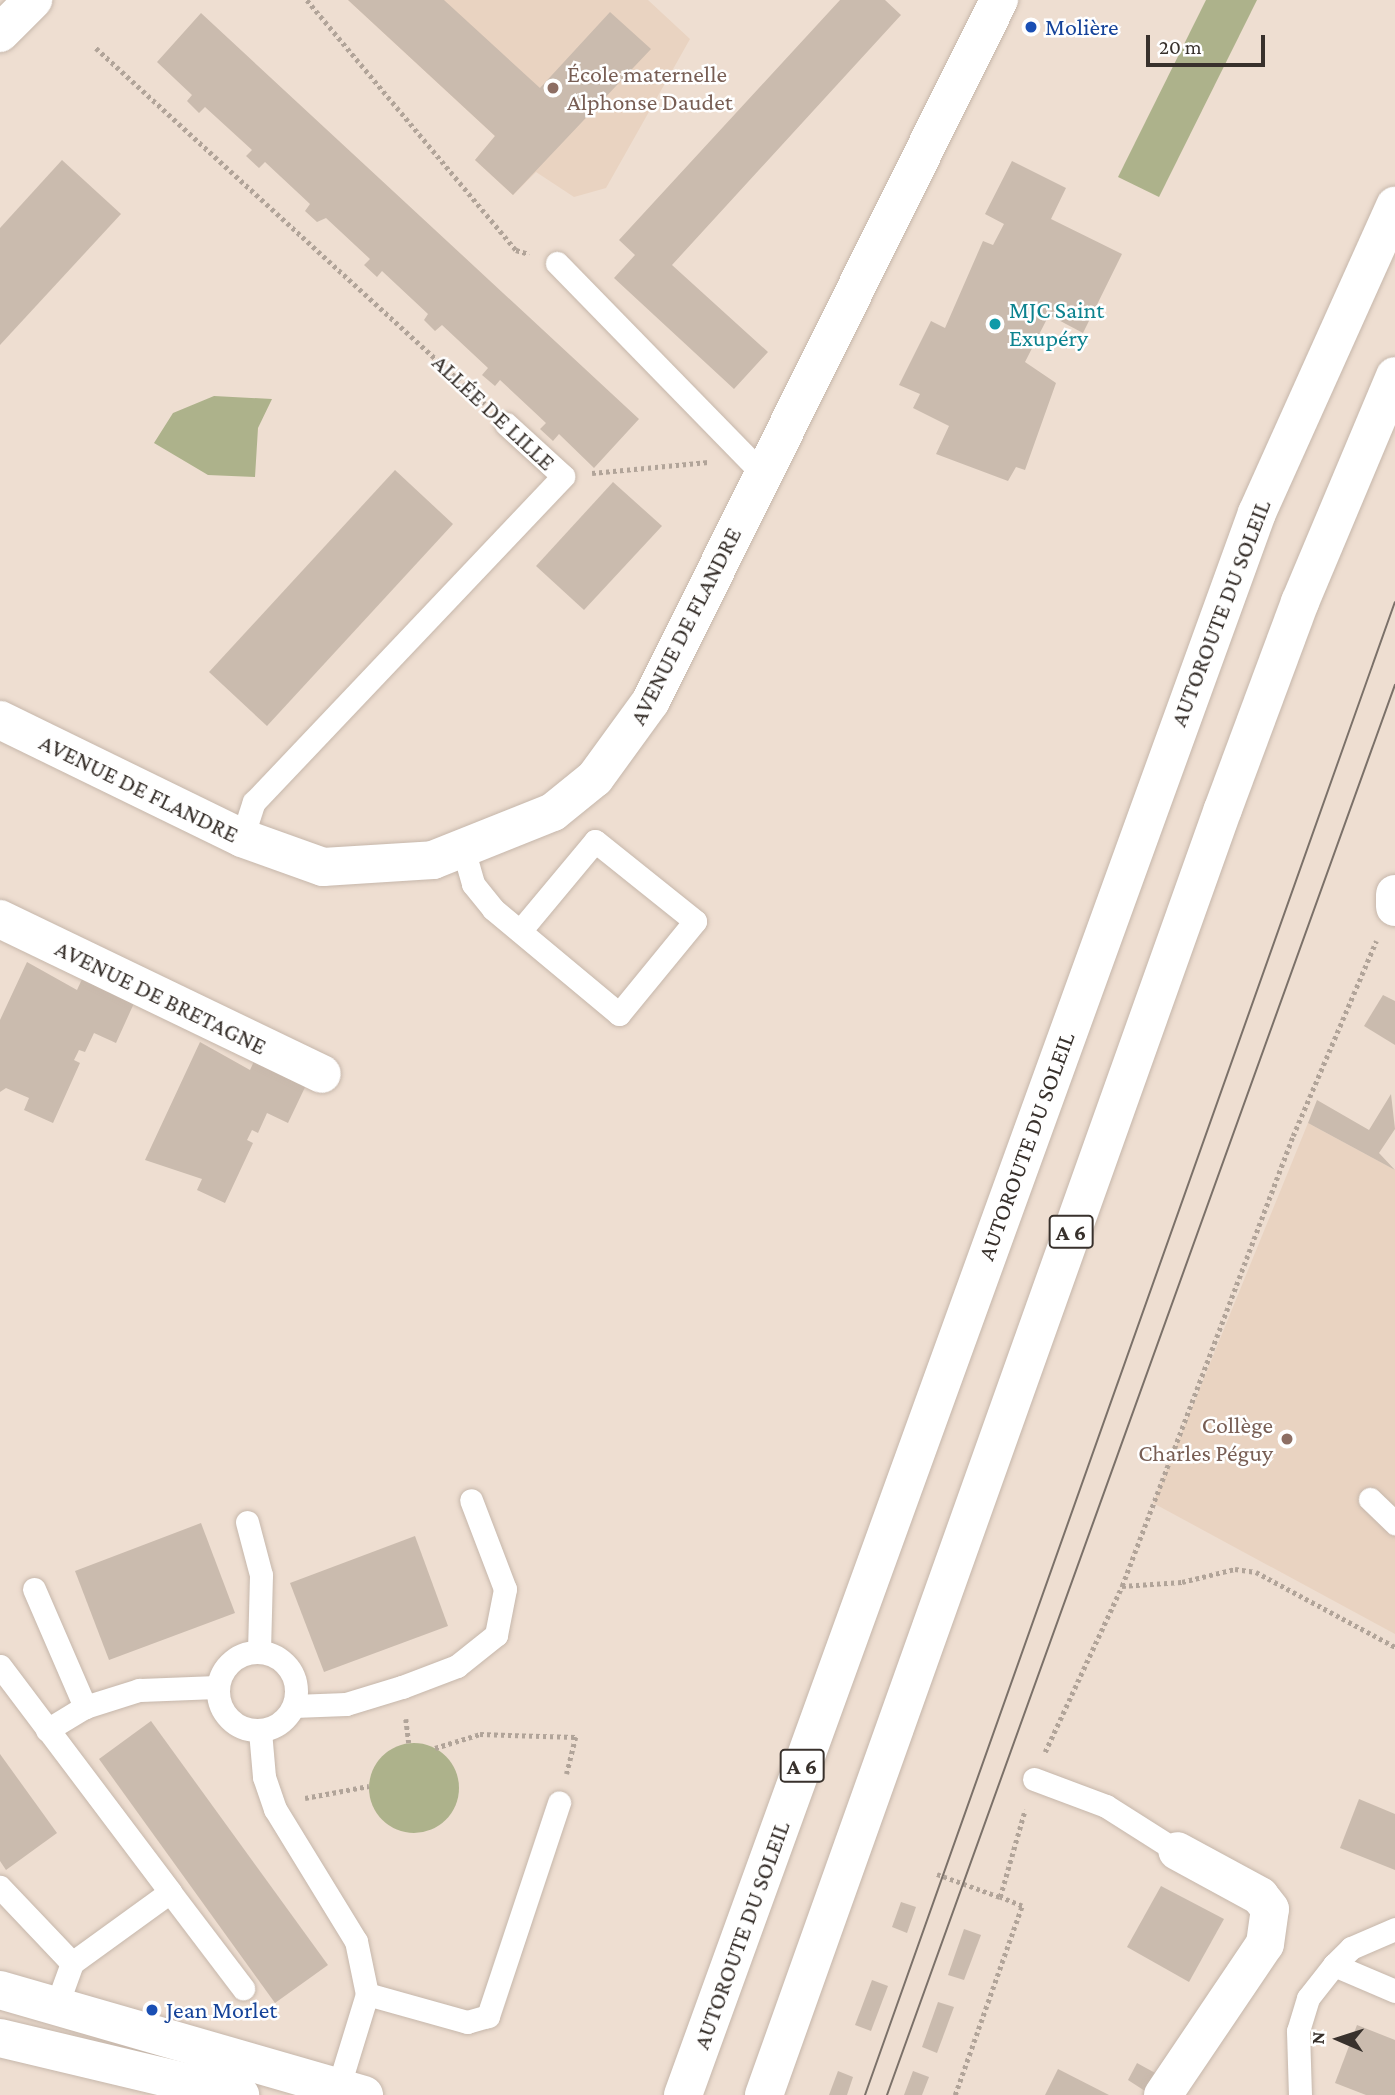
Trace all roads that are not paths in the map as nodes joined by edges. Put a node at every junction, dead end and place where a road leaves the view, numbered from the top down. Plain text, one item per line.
1 (33, 0) edge
2 (999, 0) edge
3 (0, 33) edge
4 (1395, 206) edge
5 (557, 263) road end
6 (1395, 376) edge
7 (506, 424) road end
8 (752, 463) junction
9 (0, 720) edge
10 (242, 838) junction
11 (464, 852) junction
12 (0, 919) edge
13 (520, 931) junction
14 (323, 1074) dead end
15 (1370, 1499) dead end
16 (471, 1500) dead end
17 (247, 1522) dead end
18 (1395, 1523) edge
19 (34, 1589) dead end
20 (259, 1651) junction
21 (0, 1666) edge
22 (218, 1687) junction
23 (294, 1706) junction
24 (85, 1707) junction
25 (47, 1730) junction
26 (260, 1731) junction
27 (1031, 1788) road end
28 (559, 1802) road end
29 (1177, 1851) joint
30 (0, 1886) edge
31 (170, 1892) junction
32 (1395, 1929) edge
33 (72, 1963) junction
34 (1334, 1965) junction
35 (243, 1988) dead end
36 (0, 1990) edge
37 (1395, 1991) edge
38 (367, 1994) junction
39 (55, 2010) junction
40 (203, 2047) junction
41 (6, 2048) edge
42 (195, 2090) edge
43 (346, 2092) edge
44 (240, 2095) edge
45 (683, 2095) edge
46 (764, 2095) edge
47 (1163, 2095) edge
48 (1300, 2095) edge

1 - 3 main road
2 - 8 main road, AVENUE DE FLANDRE
4 - 45 main road, AUTOROUTE DU SOLEIL / A 6
5 - 8 lane
6 - 46 main road, A 6
7 - 10 lane, ALLÉE DE LILLE
8 - 11 main road, AVENUE DE FLANDRE
9 - 10 main road, AVENUE DE FLANDRE
10 - 11 main road, AVENUE DE FLANDRE
11 - 13 lane
12 - 14 main road, AVENUE DE BRETAGNE
13 - 13 lane
15 - 18 lane
16 - 23 lane
17 - 20 lane
19 - 24 lane
20 - 22 lane
20 - 23 lane
21 - 25 lane
22 - 24 lane
22 - 26 lane
23 - 26 lane
24 - 25 lane
25 - 31 lane
26 - 38 lane
27 - 29 lane
28 - 38 lane
29 - 47 main road
30 - 33 lane
31 - 33 lane
31 - 35 lane
32 - 34 lane
33 - 39 lane
34 - 37 lane
34 - 48 lane
36 - 39 main road
38 - 43 lane
39 - 40 main road
40 - 42 lane
40 - 43 main road
41 - 42 main road
42 - 44 main road

